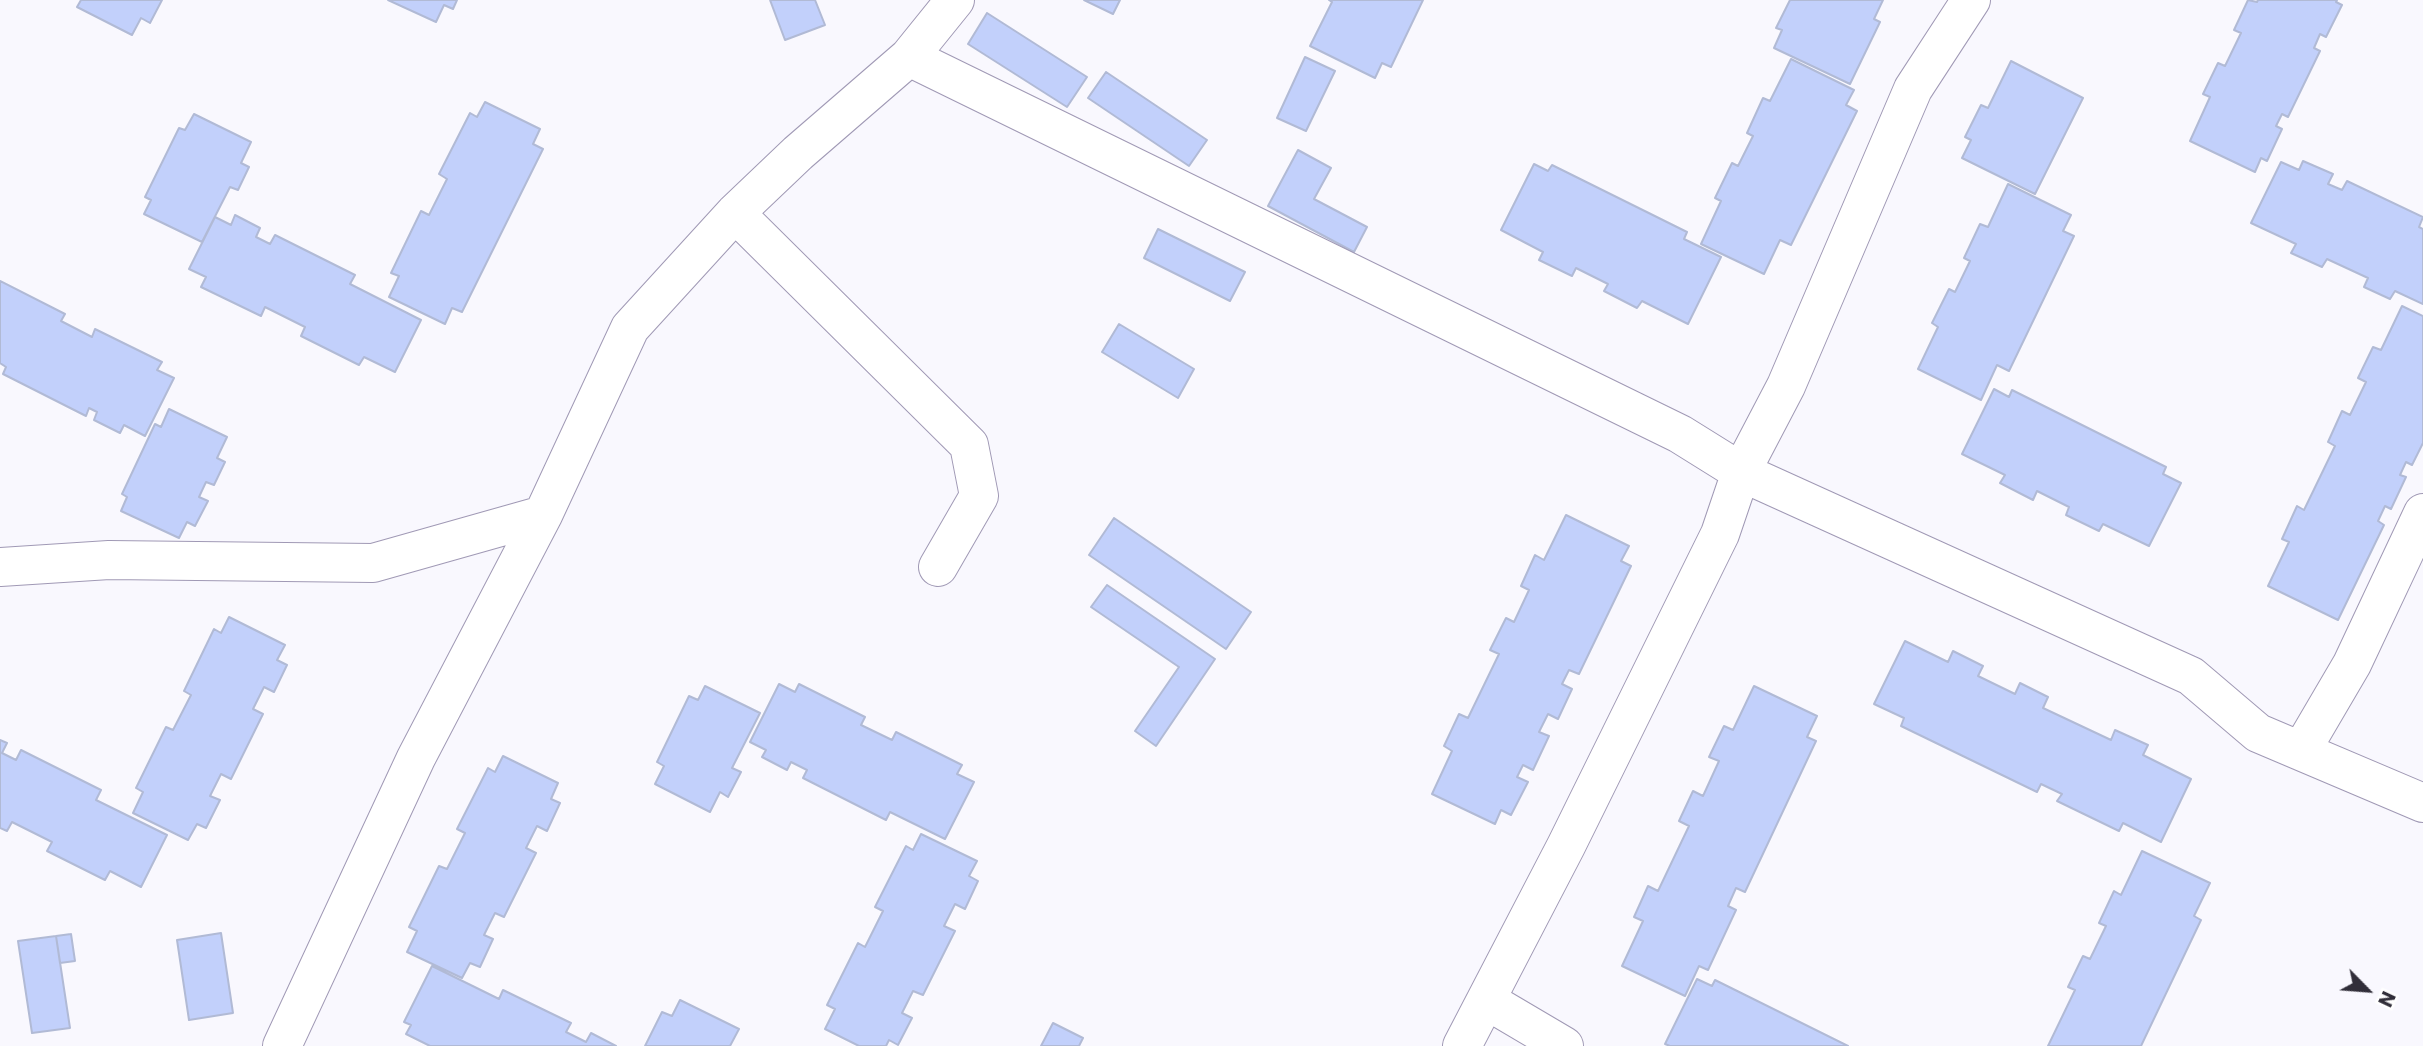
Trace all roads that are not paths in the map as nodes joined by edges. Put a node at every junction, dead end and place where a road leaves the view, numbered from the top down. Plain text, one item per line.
1 (955, 0) edge
2 (1971, 0) edge
3 (909, 57) junction
4 (735, 213) junction
5 (1741, 472) junction
6 (2423, 513) edge
7 (543, 514) junction
8 (0, 567) edge
9 (938, 567) dead end
10 (2301, 751) junction
11 (2423, 803) edge
12 (1486, 1000) junction
13 (282, 1046) edge
14 (1462, 1046) edge
15 (1564, 1046) edge

1 - 3 street
2 - 5 street
3 - 4 street
3 - 5 street
4 - 7 street
4 - 9 street
5 - 10 street
5 - 12 street
6 - 10 street
7 - 8 street
7 - 13 street
10 - 11 street
12 - 14 street
12 - 15 street

